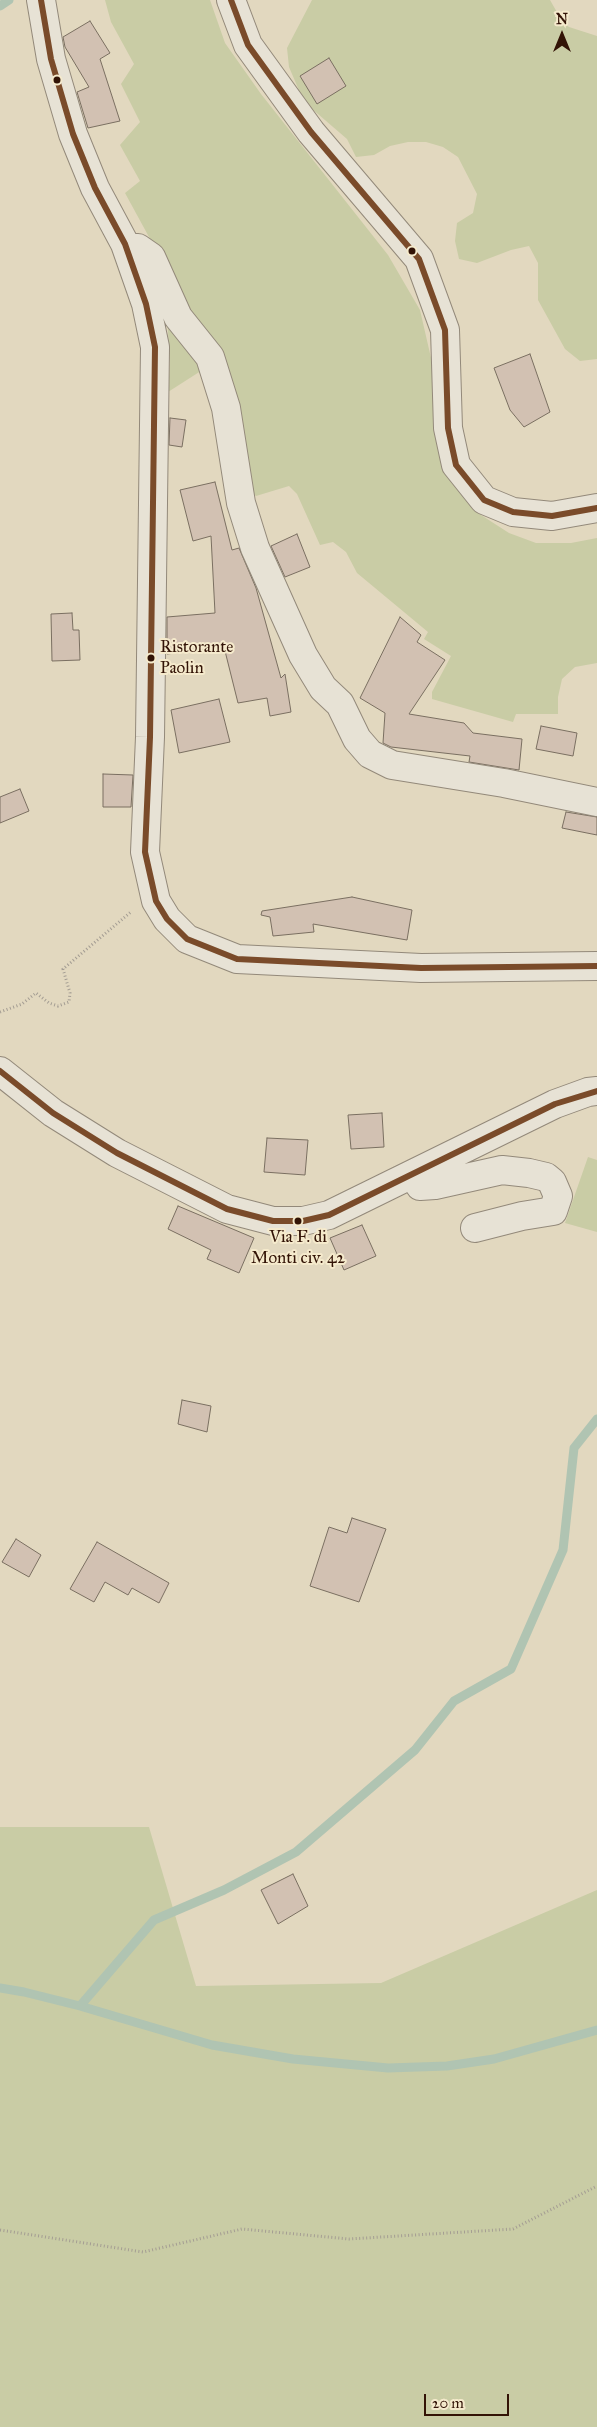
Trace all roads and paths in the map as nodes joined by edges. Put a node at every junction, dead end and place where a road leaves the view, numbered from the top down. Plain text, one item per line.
1 (41, 0) edge
2 (231, 0) edge
3 (127, 249) junction
4 (597, 508) edge
5 (597, 802) edge
6 (156, 900) junction
7 (597, 966) edge
8 (0, 1012) edge
9 (0, 1071) edge
10 (597, 1091) edge
11 (413, 1174) junction
12 (475, 1228) dead end
13 (597, 2186) edge
14 (0, 2230) edge

1 - 3 street
2 - 4 street
3 - 5 street
3 - 6 street
6 - 7 street
6 - 8 path
9 - 11 street
10 - 11 street
11 - 12 street
13 - 14 path

